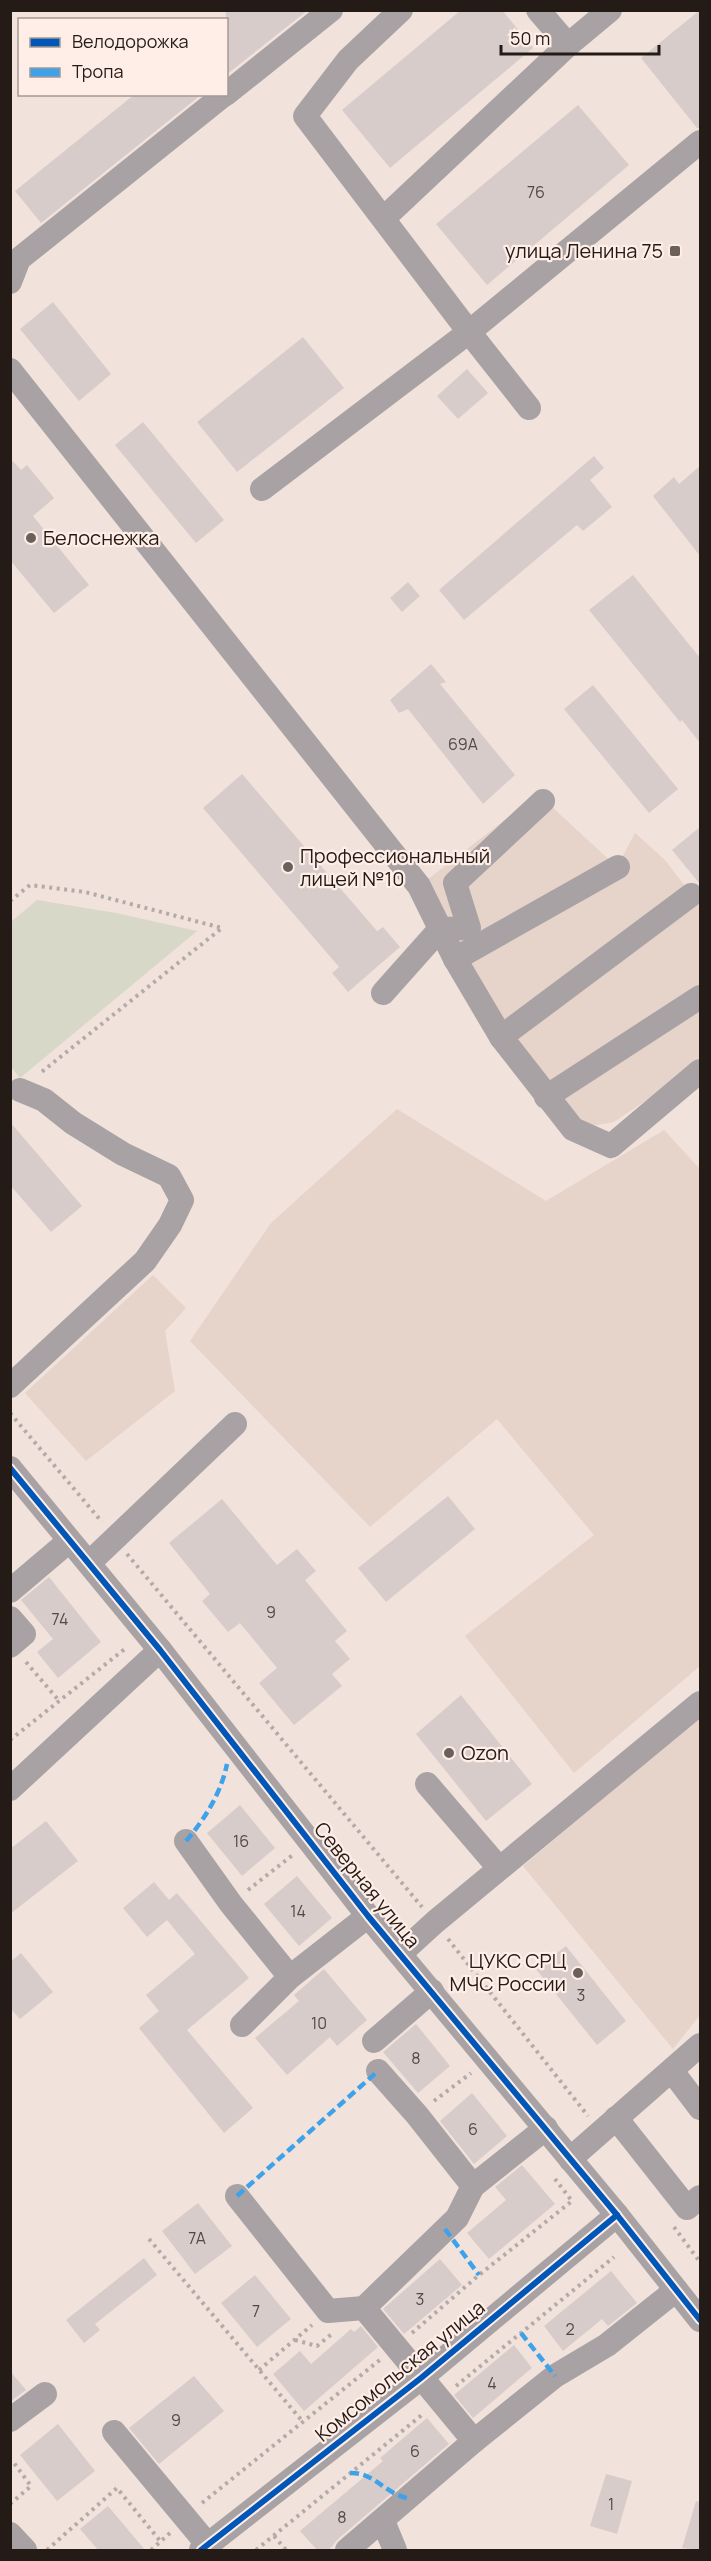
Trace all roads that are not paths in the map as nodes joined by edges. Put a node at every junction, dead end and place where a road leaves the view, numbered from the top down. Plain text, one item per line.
1 (331, 10) edge
2 (401, 10) edge
3 (538, 10) edge
4 (610, 10) edge
5 (568, 45) junction
6 (228, 92) edge
7 (223, 96) edge
8 (700, 142) edge
9 (384, 218) junction
10 (10, 282) edge
11 (469, 332) junction
12 (10, 370) edge
13 (528, 408) dead end
14 (262, 489) dead end
15 (543, 801) dead end
16 (618, 867) dead end
17 (691, 895) dead end
18 (440, 929) junction
19 (455, 959) junction
20 (383, 993) dead end
21 (700, 997) edge
22 (501, 1037) junction
23 (700, 1071) edge
24 (20, 1090) road end
25 (546, 1097) junction
26 (10, 1386) edge
27 (235, 1424) dead end
28 (10, 1468) edge
29 (69, 1541) junction
30 (89, 1563) junction
31 (10, 1591) edge
32 (10, 1618) edge
33 (18, 1653) edge
34 (153, 1656) junction
35 (700, 1703) edge
36 (428, 1784) dead end
37 (10, 1789) edge
38 (186, 1841) dead end
39 (499, 1868) junction
40 (368, 1916) junction
41 (400, 1954) junction
42 (290, 1977) junction
43 (432, 1991) junction
44 (242, 2025) dead end
45 (374, 2041) dead end
46 (700, 2045) edge
47 (378, 2071) dead end
48 (672, 2071) junction
49 (700, 2108) edge
50 (616, 2118) junction
51 (546, 2128) junction
52 (570, 2159) junction
53 (473, 2186) junction
54 (237, 2196) dead end
55 (700, 2198) edge
56 (617, 2215) junction
57 (676, 2290) junction
58 (364, 2308) junction
59 (700, 2320) edge
60 (421, 2378) junction
61 (45, 2394) dead end
62 (10, 2420) edge
63 (114, 2432) dead end
64 (474, 2441) junction
65 (383, 2521) junction
66 (10, 2534) edge
67 (205, 2548) edge
68 (25, 2550) edge
69 (347, 2550) edge
70 (395, 2550) edge

1 - 6 street
2 - 9 street
3 - 5 street
4 - 5 street
5 - 9 street
7 - 10 street
8 - 11 street
9 - 11 street
11 - 13 street
11 - 14 street
12 - 18 street
15 - 18 street
16 - 19 street
17 - 22 street
18 - 19 street
18 - 20 street
19 - 22 street
21 - 25 street
22 - 25 street
23 - 25 street
24 - 26 street
27 - 30 street
28 - 29 street, Северная улица
29 - 30 street, Северная улица
29 - 31 street
30 - 34 street, Северная улица
32 - 33 street
34 - 37 street
34 - 40 street, Северная улица
35 - 39 street
36 - 39 street
38 - 42 street
39 - 41 street
40 - 41 street, Северная улица
40 - 42 street
41 - 43 street, Северная улица
42 - 44 street
43 - 45 street
43 - 51 street, Северная улица
46 - 48 street
47 - 53 street
48 - 49 street
48 - 50 street
50 - 52 street
50 - 55 street
51 - 52 street, Северная улица
51 - 53 street
52 - 56 street, Северная улица
53 - 58 street
54 - 58 street
56 - 57 street, Северная улица
56 - 60 street, Комсомольская улица
57 - 59 street, Северная улица
57 - 64 street
58 - 60 street
60 - 64 street
60 - 67 street, Комсомольская улица
61 - 62 street
63 - 67 street
64 - 65 street
65 - 69 street
65 - 70 street
66 - 68 street

